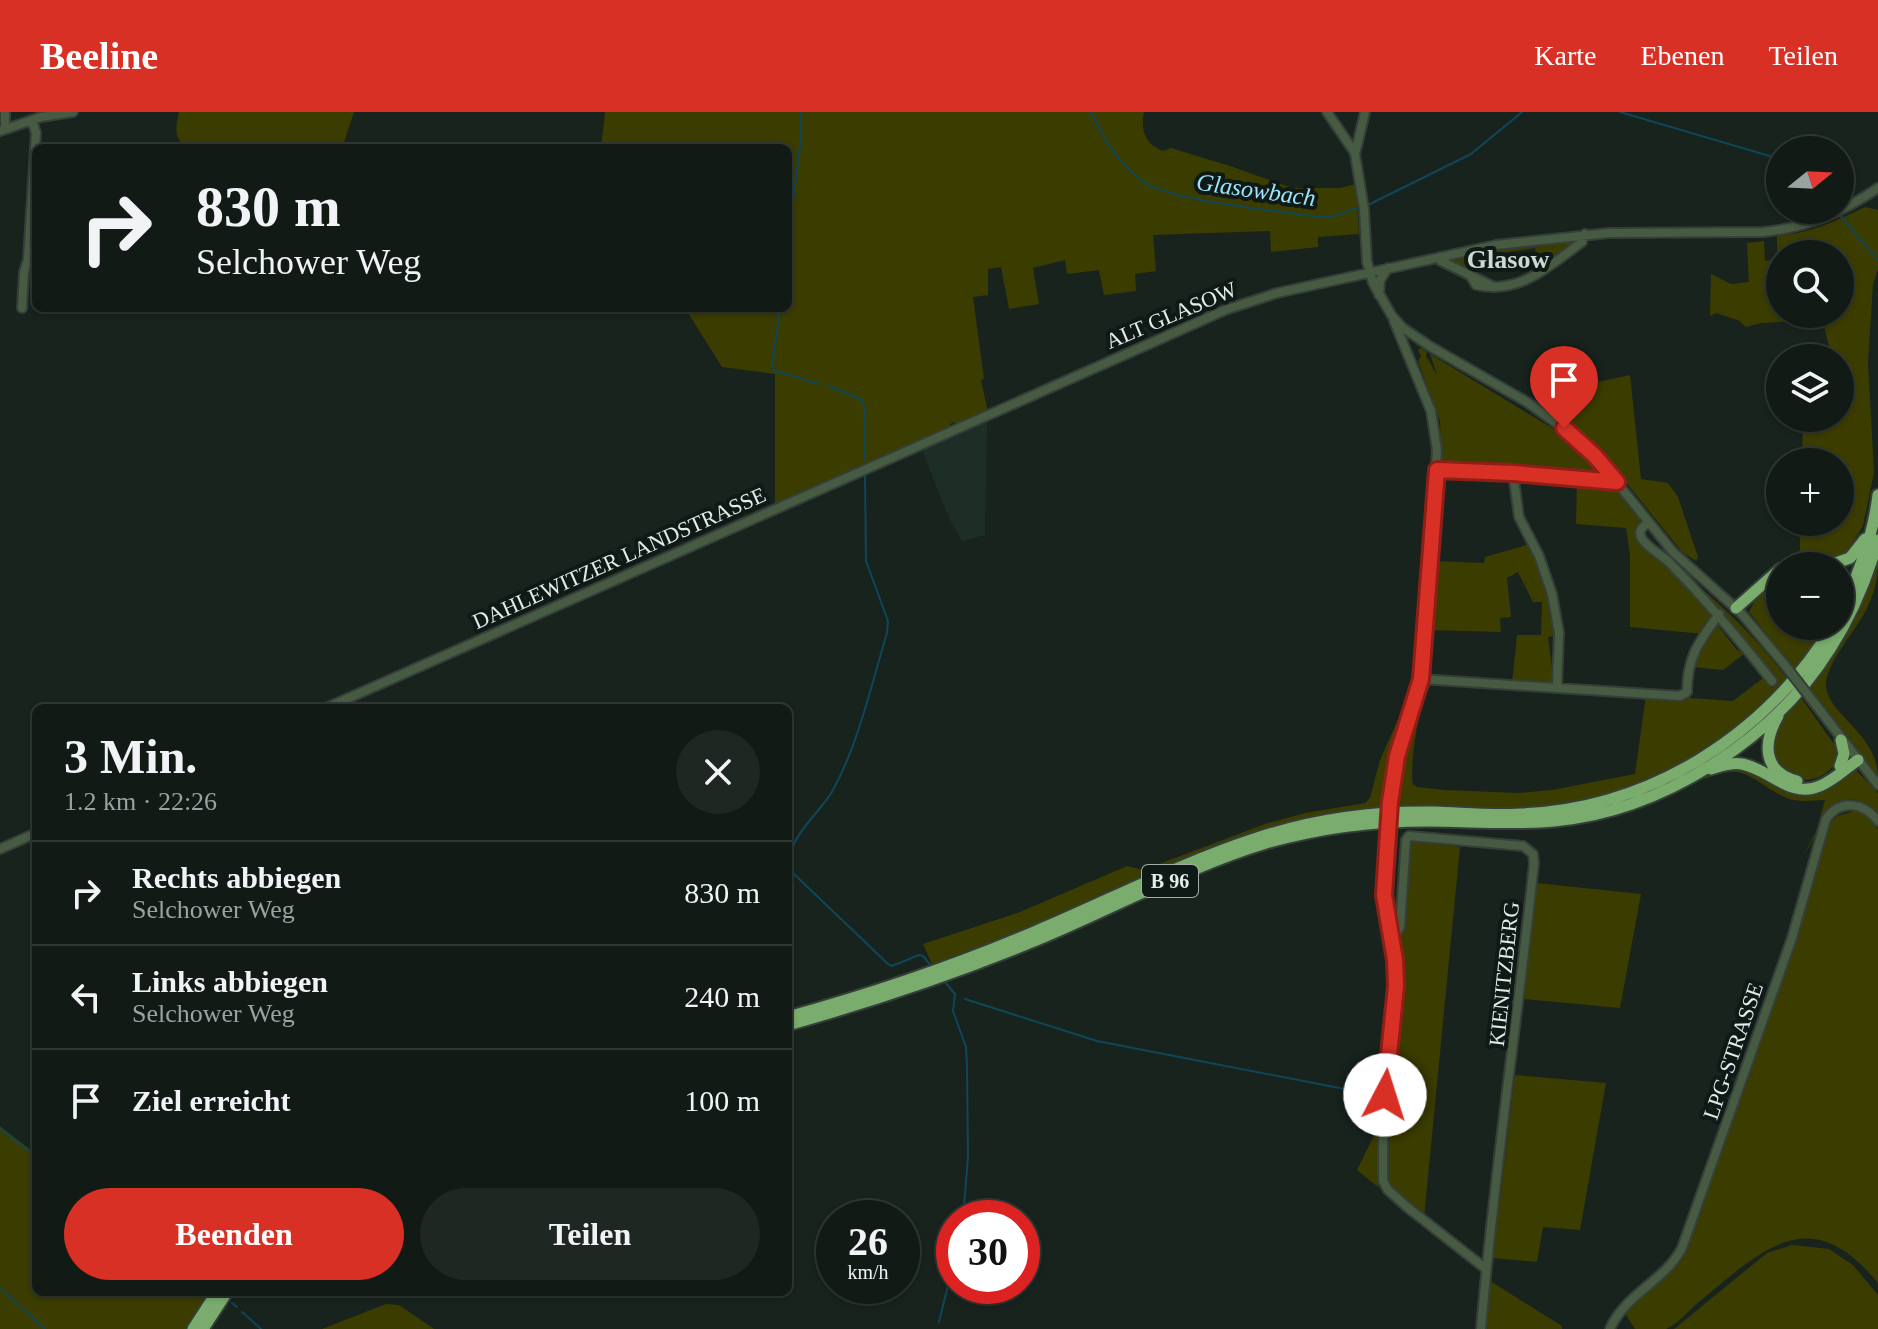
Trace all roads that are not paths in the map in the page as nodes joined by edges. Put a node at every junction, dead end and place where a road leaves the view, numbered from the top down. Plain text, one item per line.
1 (5, 112) edge
2 (73, 112) edge
3 (1327, 112) edge
4 (1365, 112) edge
5 (32, 120) junction
6 (3, 130) edge
7 (36, 144) edge
8 (1355, 154) junction
9 (1878, 188) edge
10 (1585, 234) junction
11 (32, 242) edge
12 (1440, 257) junction
13 (1388, 268) junction
14 (1369, 272) junction
15 (1379, 296) junction
16 (22, 308) dead end
17 (1392, 316) junction
18 (1415, 336) junction
19 (1405, 344) junction
20 (927, 441) joint
21 (1437, 470) junction
22 (1513, 473) junction
23 (1617, 482) junction
24 (1878, 495) edge
25 (1876, 512) junction
26 (1648, 522) junction
27 (1878, 540) edge
28 (1854, 554) edge
29 (1766, 583) edge
30 (1854, 583) edge
31 (1766, 587) edge
32 (1738, 610) junction
33 (1719, 614) junction
34 (1824, 640) edge
35 (1421, 679) junction
36 (1772, 681) dead end
37 (1557, 686) junction
38 (335, 704) edge
39 (1783, 707) junction
40 (1841, 740) junction
41 (1856, 758) junction
42 (1840, 766) junction
43 (1695, 774) junction
44 (1878, 785) edge
45 (1878, 821) edge
46 (32, 835) edge
47 (0, 849) edge
48 (1390, 934) junction
49 (944, 971) junction
50 (929, 976) junction
51 (792, 1016) edge
52 (792, 1024) edge
53 (1486, 1269) junction
54 (214, 1296) edge
55 (224, 1296) edge
56 (193, 1329) edge
57 (203, 1329) edge
58 (1481, 1329) edge
59 (1610, 1329) edge

1 - 6 street
2 - 5 street
3 - 8 street
4 - 8 street
5 - 6 street
5 - 7 street
8 - 14 street
9 - 10 street, ALT GLASOW
10 - 12 street, ALT GLASOW
10 - 12 street
11 - 16 street
12 - 13 street, ALT GLASOW
13 - 14 street, ALT GLASOW
13 - 15 street
14 - 15 street
14 - 20 street, ALT GLASOW
15 - 17 street
17 - 18 street
17 - 19 street
18 - 19 street
18 - 23 street
19 - 21 street
20 - 38 street, DAHLEWITZER LANDSTRASSE
21 - 22 street
21 - 35 street
22 - 23 street
22 - 37 street
23 - 26 street
24 - 25 highway
25 - 28 highway
25 - 30 highway
26 - 32 street
26 - 33 street
27 - 39 highway, B 96
29 - 32 highway
31 - 32 highway
32 - 40 street, bridge
33 - 36 street
33 - 37 street
34 - 49 highway, B 96
35 - 37 street
35 - 48 street, bridge
39 - 42 highway
39 - 43 highway, B 96
40 - 41 street
40 - 42 highway
41 - 42 highway
41 - 43 highway
41 - 44 street
43 - 49 highway, B 96
45 - 59 street, LPG-STRASSE
46 - 47 street
48 - 53 street
48 - 53 street, KIENITZBERG
49 - 50 highway, B 96
50 - 51 highway, B 96
50 - 52 highway, B 96
53 - 58 street, KIENITZBERG
54 - 56 highway
55 - 57 highway

